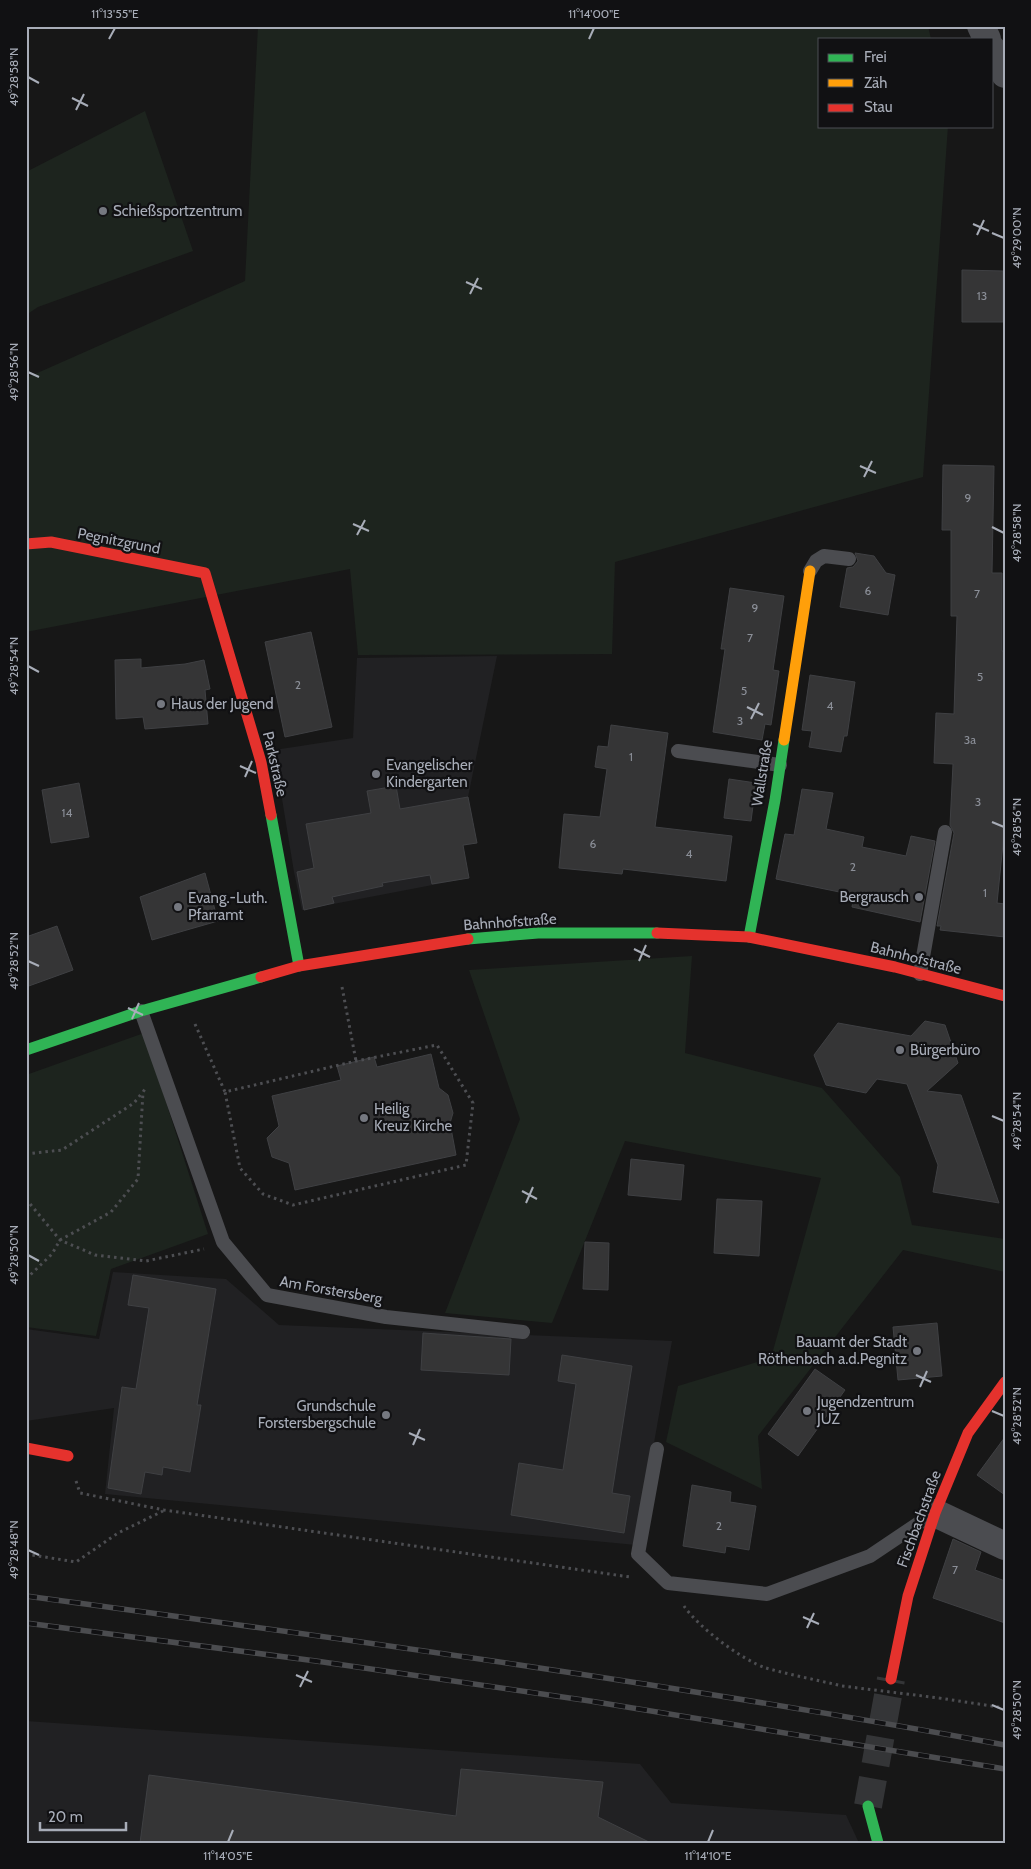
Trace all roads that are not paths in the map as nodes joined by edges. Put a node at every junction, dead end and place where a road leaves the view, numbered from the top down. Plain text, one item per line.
1 (981, 26) edge
2 (987, 38) edge
3 (994, 53) edge
4 (1005, 74) edge
5 (26, 544) edge
6 (849, 560) dead end
7 (810, 571) joint
8 (205, 573) joint
9 (678, 752) dead end
10 (780, 765) junction
11 (945, 832) dead end
12 (749, 937) junction
13 (299, 966) junction
14 (920, 974) junction
15 (1005, 996) edge
16 (142, 1011) junction
17 (26, 1050) edge
18 (523, 1332) dead end
19 (1005, 1382) edge
20 (26, 1448) edge
21 (657, 1449) dead end
22 (68, 1456) road end
23 (935, 1513) junction
24 (1005, 1546) edge
25 (891, 1679) tunnel mouth
26 (868, 1806) tunnel mouth
27 (878, 1843) edge

1 - 2 street
3 - 4 street
5 - 8 street, Pegnitzgrund
6 - 7 lane, Wallstraße
7 - 10 street, Wallstraße
8 - 13 street, Parkstraße
9 - 10 lane
10 - 12 street, Wallstraße
11 - 14 lane
12 - 13 street, Bahnhofstraße
12 - 14 street, Bahnhofstraße
13 - 16 street, Bahnhofstraße
14 - 15 street, Bahnhofstraße
16 - 17 street, Bahnhofstraße
16 - 18 lane, Am Forstersberg
19 - 23 street, Fischbachstraße
20 - 22 street
21 - 23 lane
23 - 24 street
23 - 25 street, Fischbachstraße
26 - 27 street

